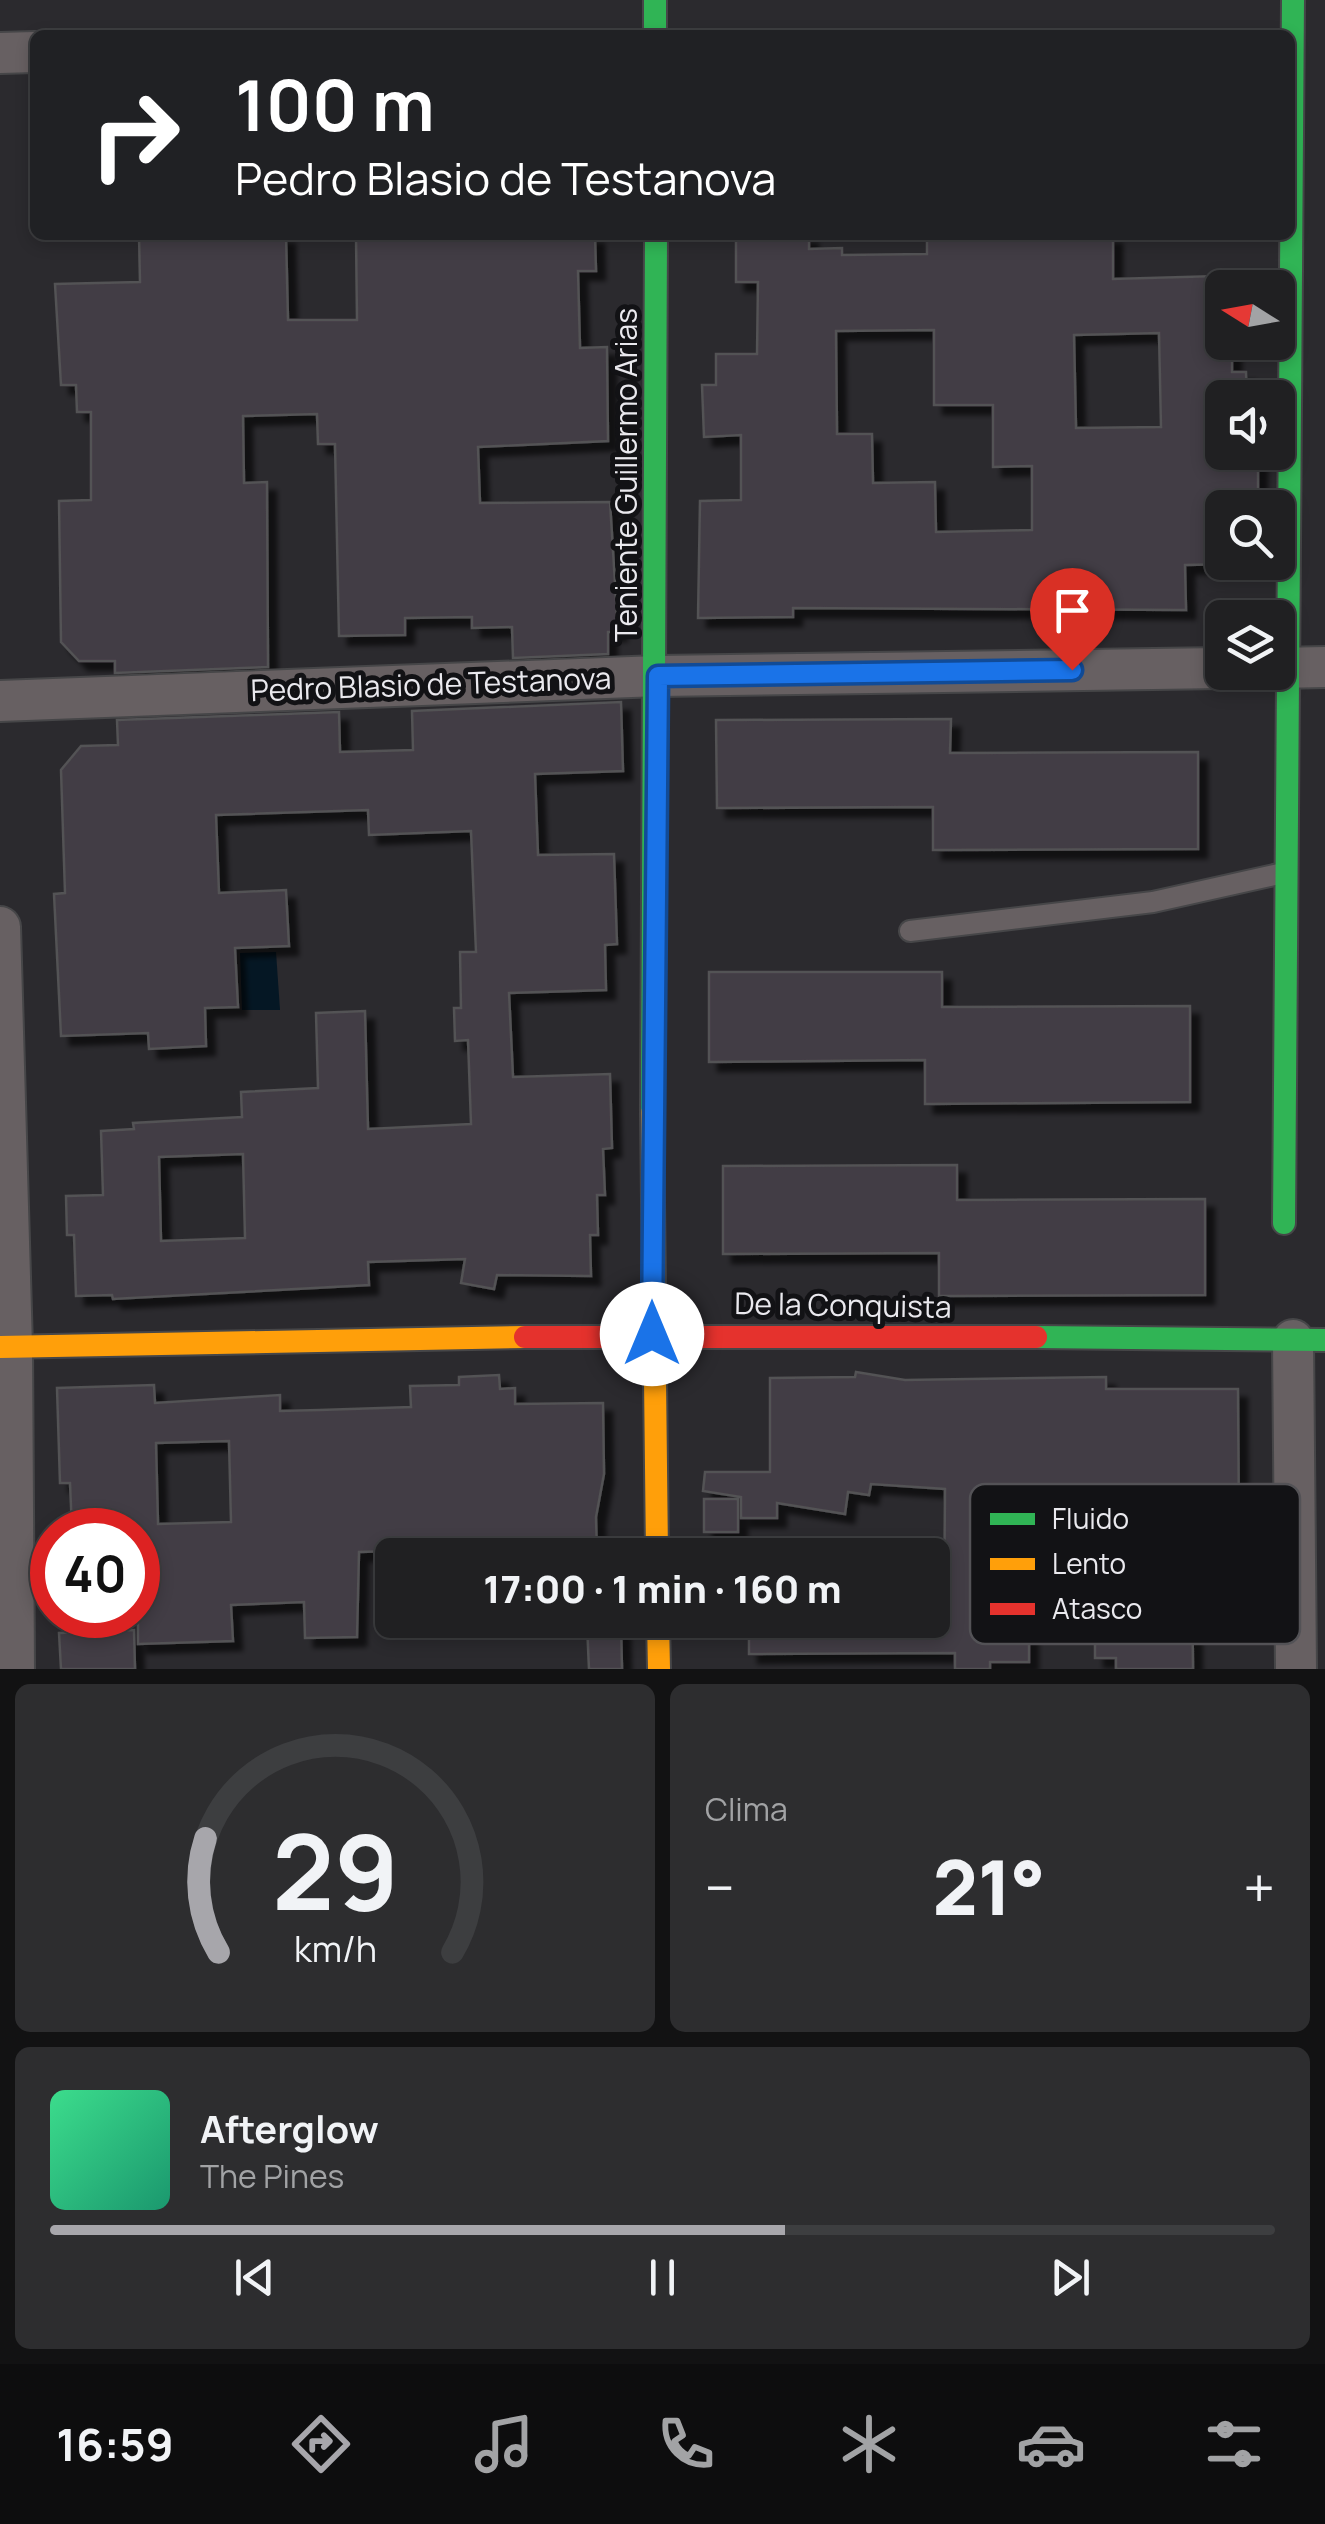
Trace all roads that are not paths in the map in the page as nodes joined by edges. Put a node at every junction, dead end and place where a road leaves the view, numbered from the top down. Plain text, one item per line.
1 (655, 0) edge
2 (1300, 28) edge
3 (655, 30) edge
4 (30, 52) edge
5 (0, 53) edge
6 (656, 240) edge
7 (1297, 667) edge
8 (1205, 668) edge
9 (658, 676) junction
10 (0, 702) edge
11 (1285, 873) junction
12 (0, 927) edge
13 (910, 931) dead end
14 (1284, 1223) dead end
15 (652, 1334) junction
16 (1309, 1340) edge
17 (6, 1347) edge
18 (656, 1538) edge
19 (1300, 1568) edge
20 (658, 1638) edge
21 (1297, 1644) edge
22 (14, 1669) edge
23 (659, 1669) edge
24 (1296, 1669) edge

1 - 3 street
2 - 7 street
4 - 5 street
6 - 9 street, Teniente Guillermo Arias
7 - 11 street
8 - 9 street, Pedro Blasio de Testanova
9 - 10 street, Pedro Blasio de Testanova
9 - 15 street, Teniente Guillermo Arias
11 - 13 lane
11 - 14 street
12 - 17 street
15 - 16 street, De la Conquista
15 - 17 street, De la Conquista
15 - 18 street, Teniente Guillermo Arias
16 - 19 street
17 - 22 street
20 - 23 street
21 - 24 street

